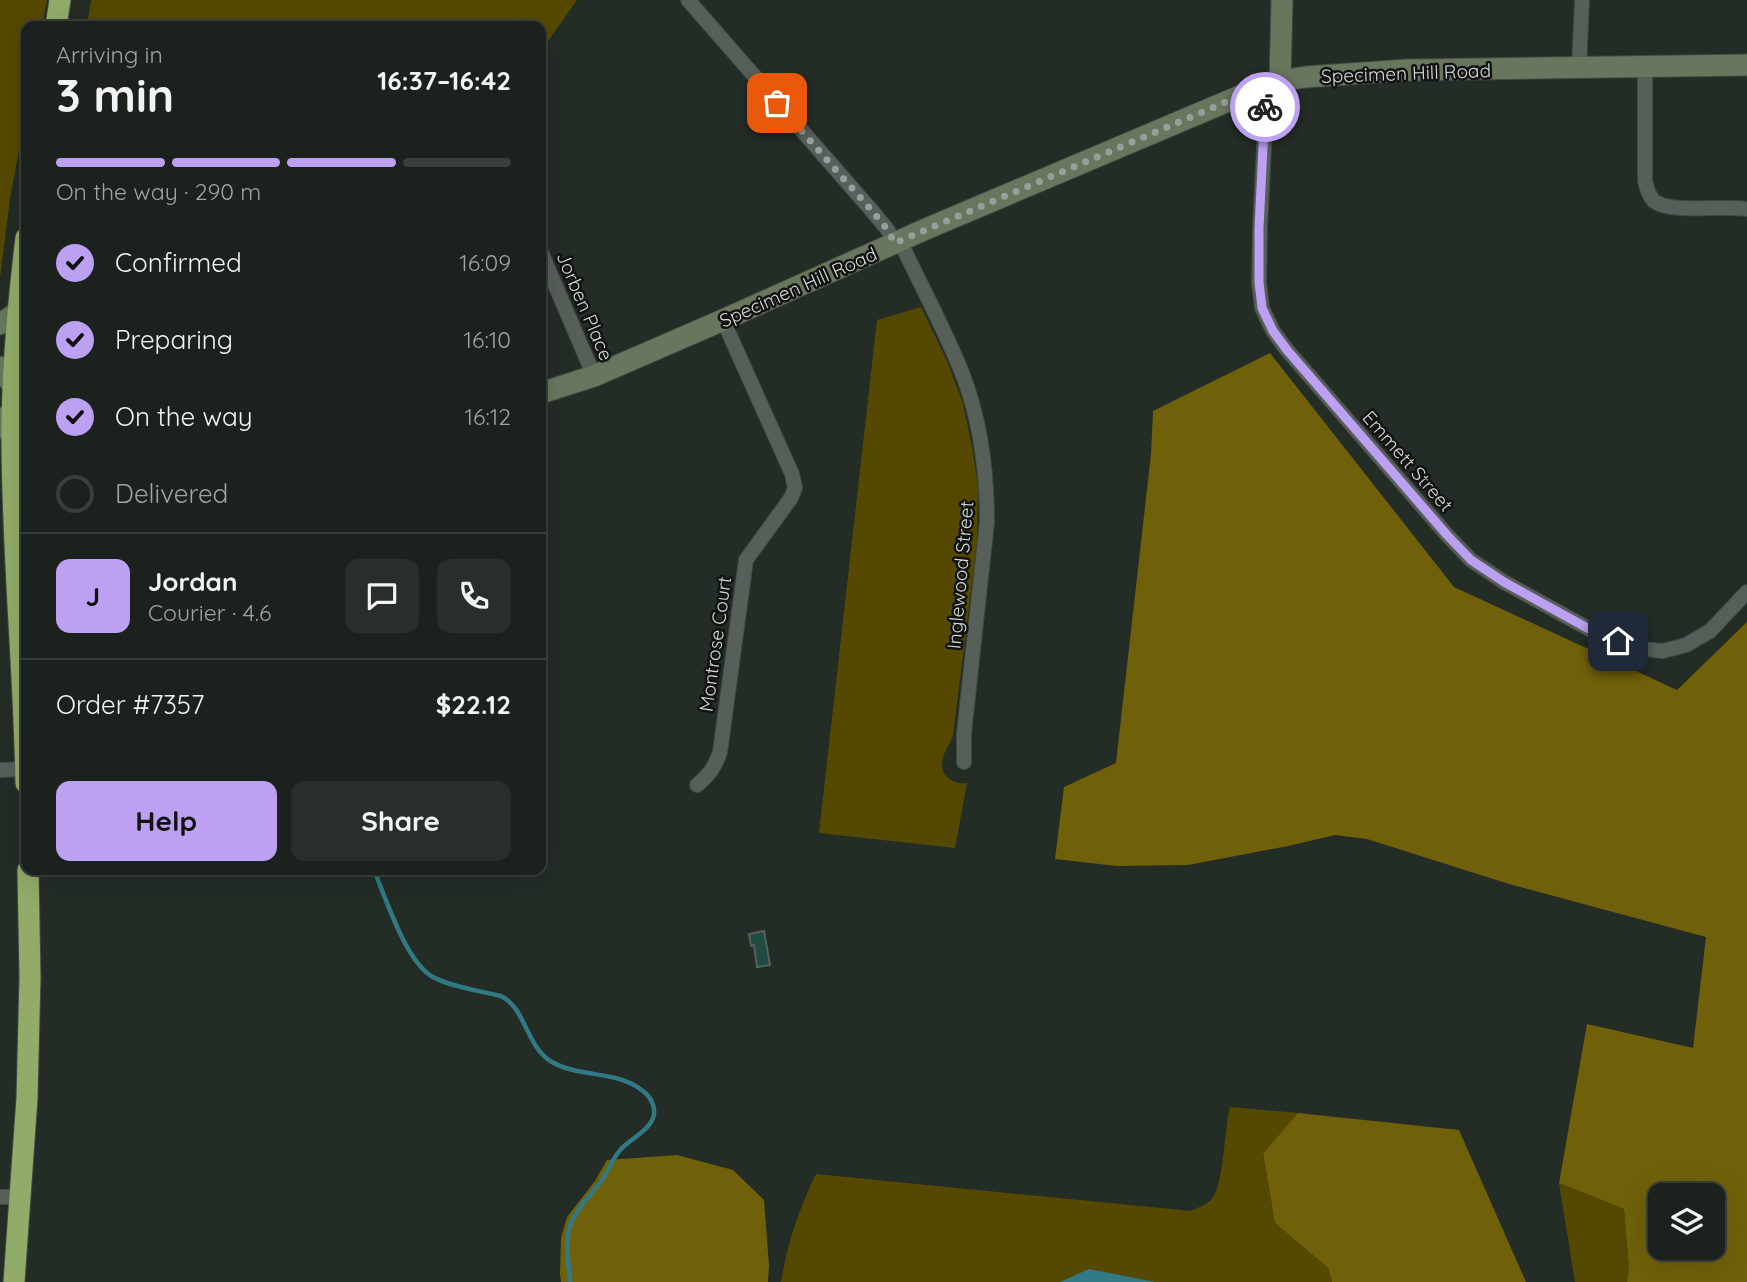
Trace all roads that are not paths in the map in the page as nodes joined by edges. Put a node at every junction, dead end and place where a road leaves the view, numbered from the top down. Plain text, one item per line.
1 (60, 0) edge
2 (1282, 0) edge
3 (1582, 0) edge
4 (691, 1) edge
5 (57, 21) edge
6 (1747, 65) edge
7 (1579, 67) junction
8 (1645, 67) junction
9 (1273, 83) junction
10 (1747, 209) edge
11 (897, 242) junction
12 (546, 264) edge
13 (21, 284) edge
14 (18, 312) junction
15 (723, 320) junction
16 (0, 324) edge
17 (0, 367) edge
18 (594, 376) junction
19 (546, 391) edge
20 (20, 397) edge
21 (0, 418) edge
22 (19, 441) edge
23 (20, 490) edge
24 (21, 536) edge
25 (1747, 592) edge
26 (964, 762) dead end
27 (21, 769) edge
28 (0, 770) edge
29 (697, 785) dead end
30 (28, 875) edge
31 (10, 1197) edge
32 (14, 1282) edge

1 - 5 highway
2 - 9 main road
3 - 7 street
4 - 11 street, Inglewood Street
6 - 8 main road, Specimen Hill Road
7 - 8 main road, Specimen Hill Road
7 - 9 main road, Specimen Hill Road
8 - 10 street
9 - 11 main road, Specimen Hill Road
9 - 25 street, Emmett Street
11 - 15 main road, Specimen Hill Road
11 - 26 street, Inglewood Street
12 - 18 street, Jorben Place
13 - 14 highway
14 - 16 main road
14 - 20 highway
15 - 18 main road, Specimen Hill Road
15 - 29 street, Montrose Court
17 - 20 main road
18 - 19 main road, Specimen Hill Road
20 - 22 highway
21 - 22 main road
22 - 23 highway
23 - 24 highway
27 - 28 street
30 - 31 highway
31 - 32 highway

